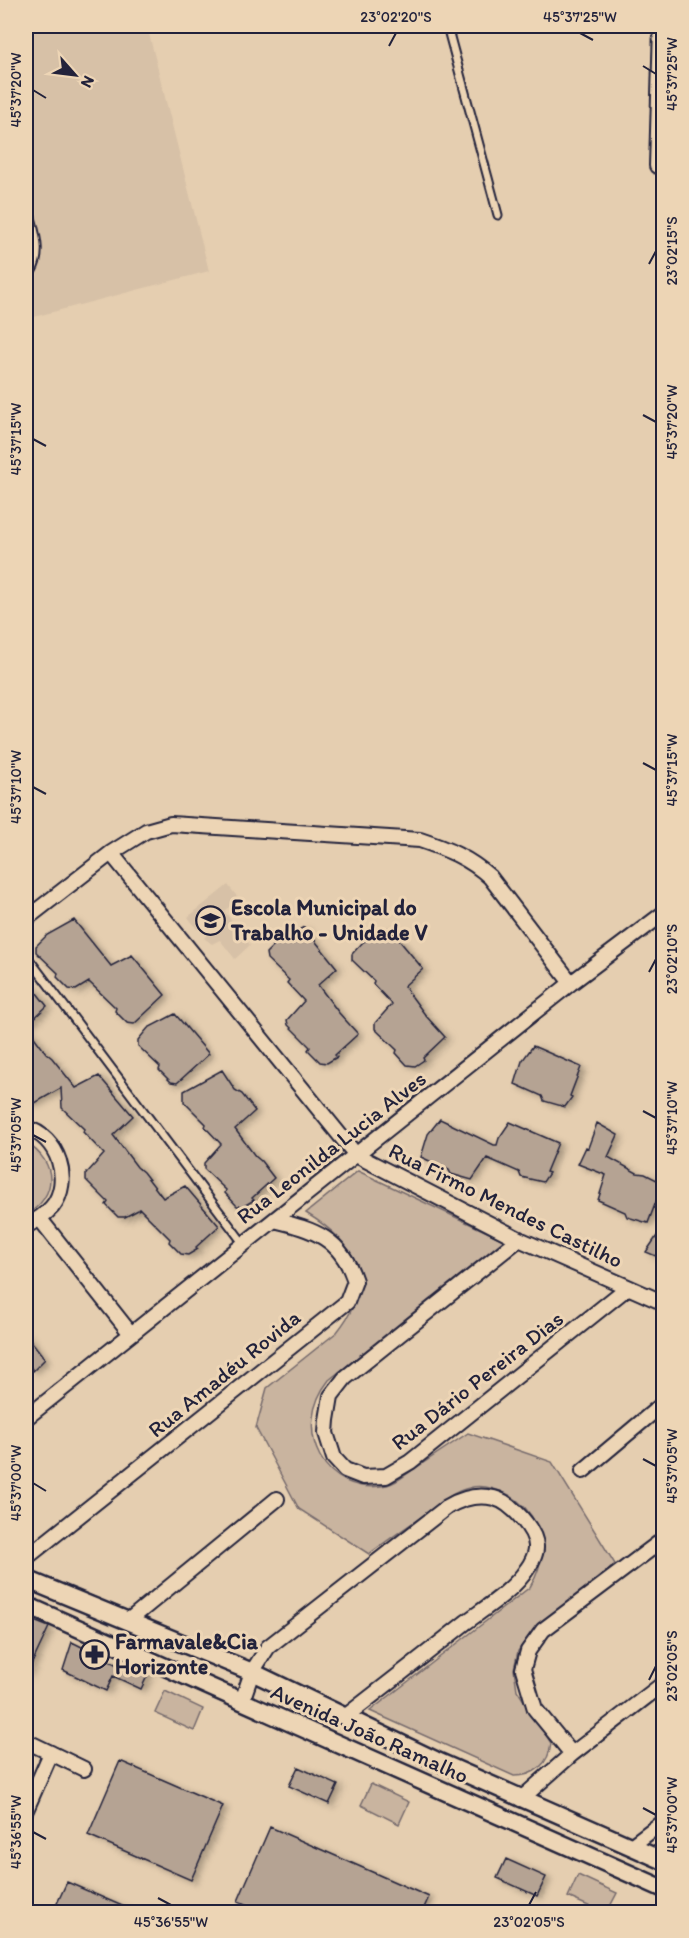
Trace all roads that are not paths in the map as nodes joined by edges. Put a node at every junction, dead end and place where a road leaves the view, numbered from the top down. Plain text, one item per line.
1 (447, 26) edge
2 (661, 26) edge
3 (657, 165) dead end
4 (26, 199) edge
5 (498, 215) dead end
6 (26, 278) edge
7 (111, 853) junction
8 (663, 913) edge
9 (26, 919) edge
10 (26, 955) edge
11 (571, 983) junction
12 (26, 1128) edge
13 (356, 1155) junction
14 (40, 1219) junction
15 (274, 1220) junction
16 (26, 1226) edge
17 (519, 1239) junction
18 (243, 1243) junction
19 (627, 1288) junction
20 (663, 1303) edge
21 (131, 1334) junction
22 (663, 1403) edge
23 (26, 1418) edge
24 (583, 1471) dead end
25 (277, 1499) dead end
26 (663, 1539) edge
27 (26, 1558) edge
28 (26, 1580) edge
29 (26, 1605) edge
30 (128, 1621) junction
31 (252, 1672) junction
32 (663, 1683) edge
33 (242, 1701) junction
34 (346, 1716) junction
35 (26, 1741) edge
36 (51, 1753) junction
37 (572, 1754) junction
38 (84, 1769) dead end
39 (521, 1799) junction
40 (26, 1810) edge
41 (663, 1821) edge
42 (631, 1846) junction
43 (663, 1861) edge
44 (663, 1888) edge

1 - 5 lane
2 - 3 street
4 - 6 lane
7 - 9 street
7 - 11 street
7 - 13 street, Rua Firmo Mendes Castilho
8 - 11 street, Rua Leonilda Lucia Alves
10 - 18 lane
11 - 13 street, Rua Leonilda Lucia Alves
12 - 14 street
13 - 15 street, Rua Leonilda Lucia Alves
13 - 17 street, Rua Firmo Mendes Castilho
14 - 16 street
14 - 21 street
15 - 18 street, Rua Leonilda Lucia Alves
15 - 27 street, Rua Amadéu Rovida
17 - 19 street, Rua Firmo Mendes Castilho
17 - 19 street, Rua Dário Pereira Dias
18 - 21 street, Rua Leonilda Lucia Alves
19 - 20 street, Rua Firmo Mendes Castilho
21 - 23 street, Rua Leonilda Lucia Alves
22 - 24 street
25 - 30 street
26 - 37 street
28 - 30 street, Avenida João Ramalho
29 - 33 street, Avenida João Ramalho
30 - 31 street, Avenida João Ramalho
31 - 33 street
31 - 34 street, Avenida João Ramalho
31 - 34 street
32 - 37 street
33 - 44 street, Avenida João Ramalho
34 - 39 street, Avenida João Ramalho
35 - 36 street
36 - 38 street
36 - 40 street
37 - 39 street
39 - 42 street, Avenida João Ramalho
41 - 42 street
42 - 43 street, Avenida João Ramalho

